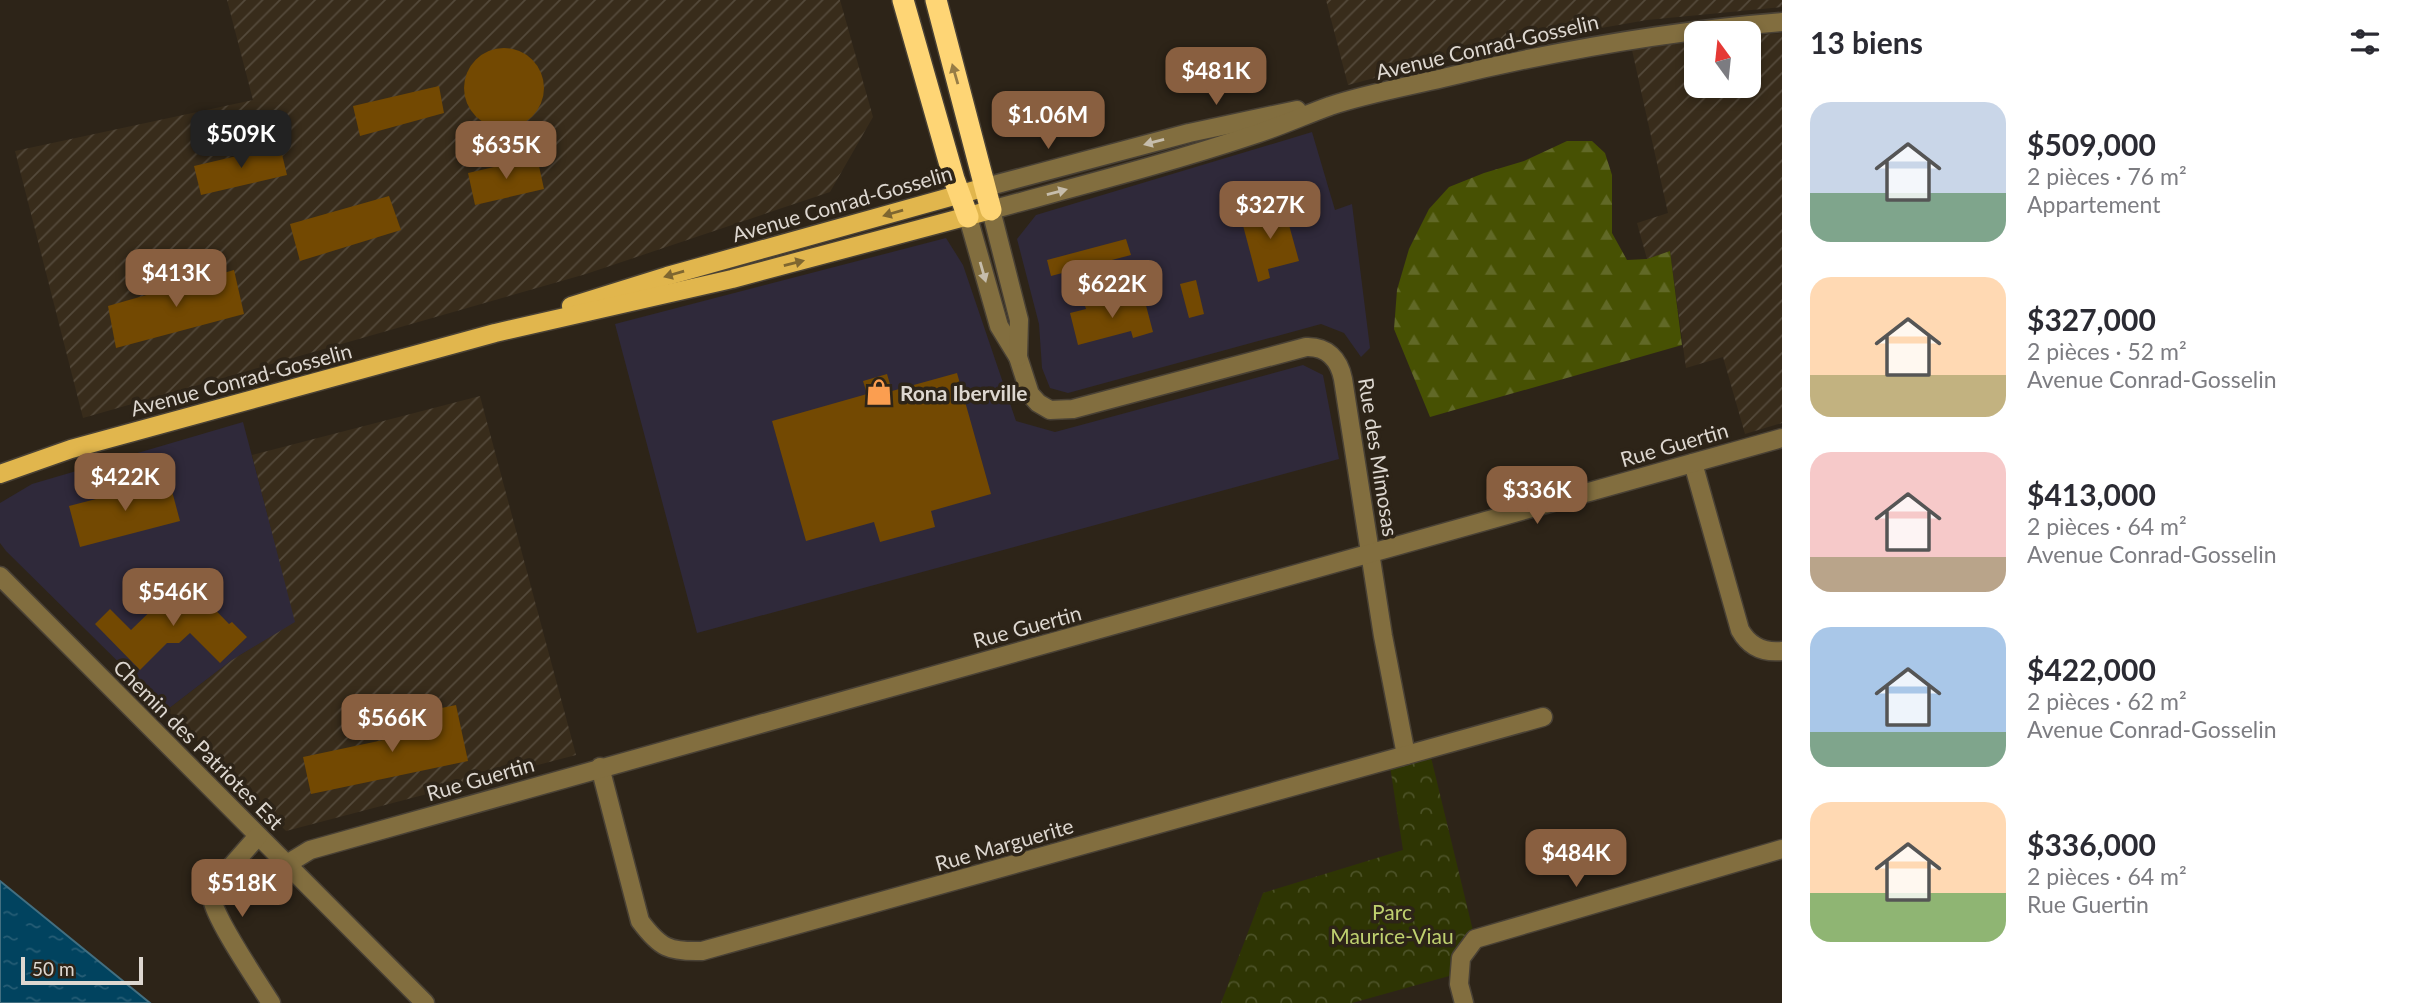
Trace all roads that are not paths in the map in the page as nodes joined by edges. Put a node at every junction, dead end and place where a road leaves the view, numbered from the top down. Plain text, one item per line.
1 (903, 0) edge
2 (936, 0) edge
3 (1782, 22) edge
4 (1328, 107) junction
5 (986, 187) junction
6 (959, 194) junction
7 (991, 211) junction
8 (968, 217) junction
9 (495, 333) junction
10 (1018, 357) junction
11 (1782, 438) edge
12 (1693, 463) junction
13 (0, 474) edge
14 (1371, 553) junction
15 (0, 576) edge
16 (1782, 651) edge
17 (1543, 718) dead end
18 (1406, 755) junction
19 (600, 767) junction
20 (258, 836) junction
21 (1782, 849) edge
22 (287, 864) junction
23 (271, 1003) edge
24 (425, 1003) edge
25 (1464, 1003) edge

1 - 6 highway
5 -> 2 highway
3 - 4 street, Avenue Conrad-Gosselin
4 -> 5 street, Avenue Conrad-Gosselin
7 -> 4 street, Avenue Conrad-Gosselin
5 - 6 main road, Avenue Conrad-Gosselin
5 - 7 highway
6 - 8 highway
6 -> 9 main road, Avenue Conrad-Gosselin
7 - 8 main road, Avenue Conrad-Gosselin
7 - 10 street, Rue des Mimosas
9 -> 8 main road, Avenue Conrad-Gosselin
8 -> 10 street, Rue des Mimosas
9 - 13 main road, Avenue Conrad-Gosselin
10 - 14 street, Rue des Mimosas
11 - 12 street, Rue Guertin
12 - 14 street, Rue Guertin
12 - 16 street
14 - 18 street, Rue des Mimosas
14 - 19 street, Rue Guertin
15 - 20 street, Chemin des Patriotes Est
17 - 18 street, Rue Marguerite
18 - 19 street, Rue Marguerite
19 - 22 street, Rue Guertin
20 - 22 street, Chemin des Patriotes Est
20 - 23 street
21 - 25 street
22 - 24 street, Chemin des Patriotes Est

